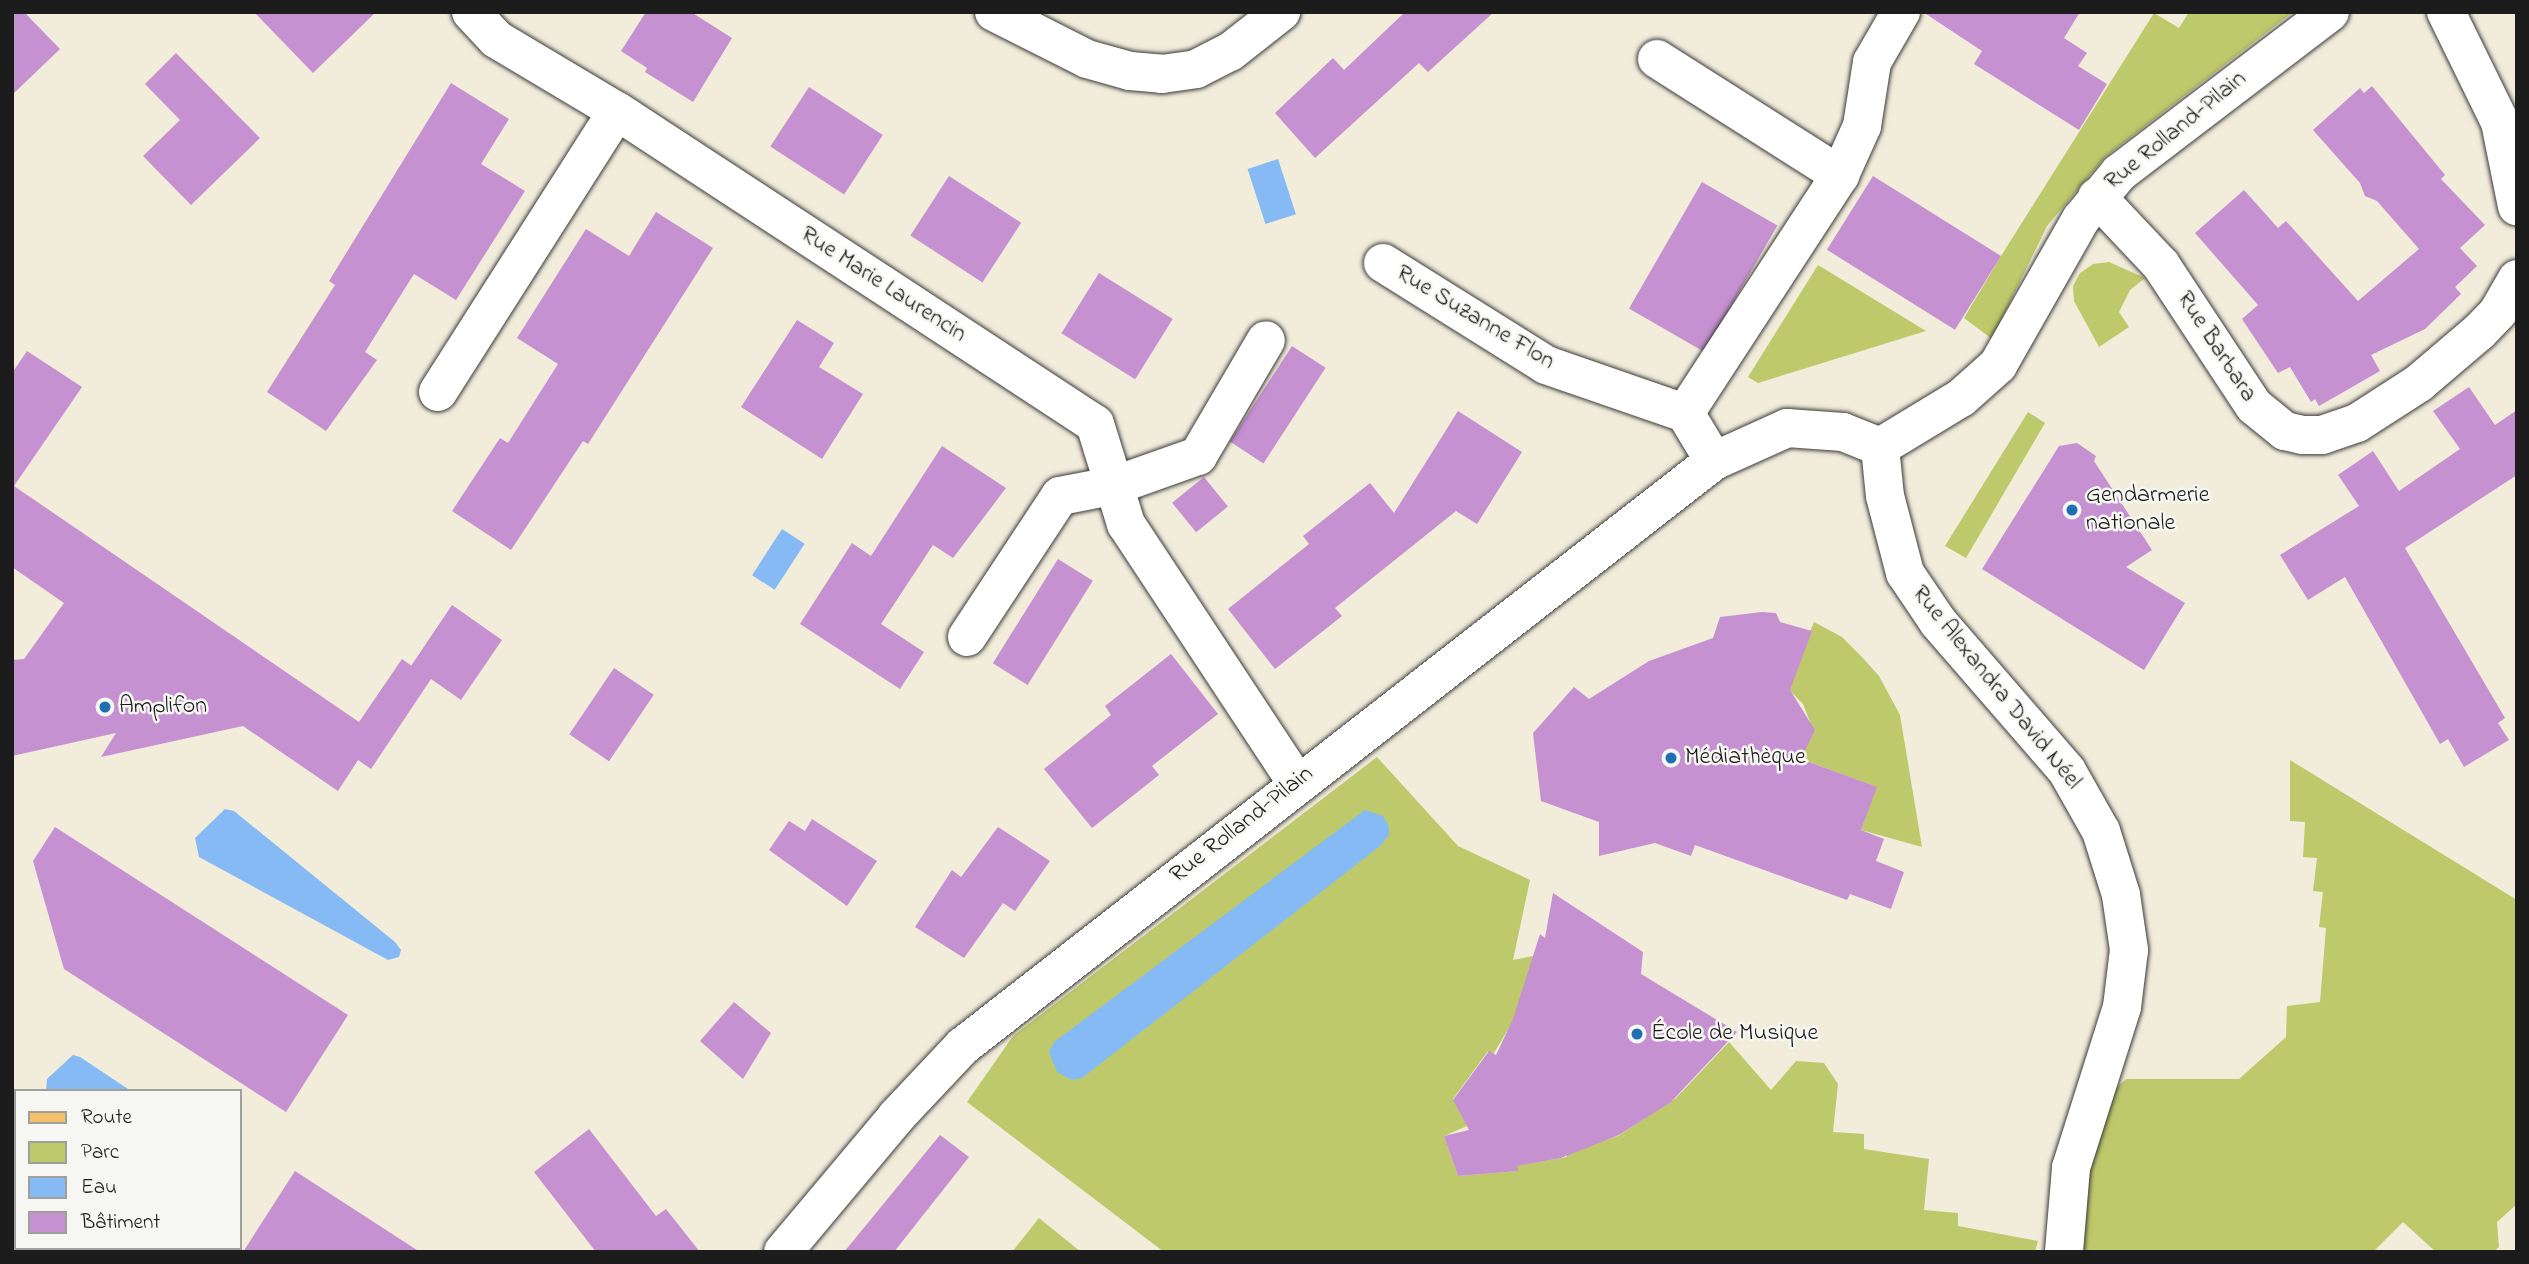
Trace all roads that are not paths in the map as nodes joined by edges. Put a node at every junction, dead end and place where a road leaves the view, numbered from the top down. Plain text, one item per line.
1 (471, 12) edge
2 (994, 12) edge
3 (1281, 12) edge
4 (1901, 12) edge
5 (2330, 12) edge
6 (2446, 12) edge
7 (1657, 59) dead end
8 (617, 111) junction
9 (1840, 175) junction
10 (2097, 197) junction
11 (2517, 206) edge
12 (1383, 263) dead end
13 (2517, 279) edge
14 (1266, 340) dead end
15 (438, 392) dead end
16 (1685, 413) junction
17 (1880, 447) junction
18 (1729, 453) junction
19 (1116, 485) junction
20 (967, 637) dead end
21 (1297, 783) junction
22 (783, 1252) edge
23 (2064, 1252) edge

1 - 8 street, Rue Marie Laurencin
2 - 3 street
4 - 9 street
5 - 10 street, Rue Rolland-Pilain
6 - 11 street
7 - 9 street
8 - 15 street
8 - 19 street, Rue Marie Laurencin
9 - 16 street
10 - 13 street, Rue Barbara
10 - 17 street, Rue Rolland-Pilain
12 - 16 street, Rue Suzanne Flon
14 - 19 street
16 - 18 street
17 - 18 street, Rue Rolland-Pilain
17 - 23 street, Rue Alexandra David Néel
18 - 21 street, Rue Rolland-Pilain
19 - 20 street
19 - 21 street, Rue Marie Laurencin
21 - 22 street, Rue Rolland-Pilain

